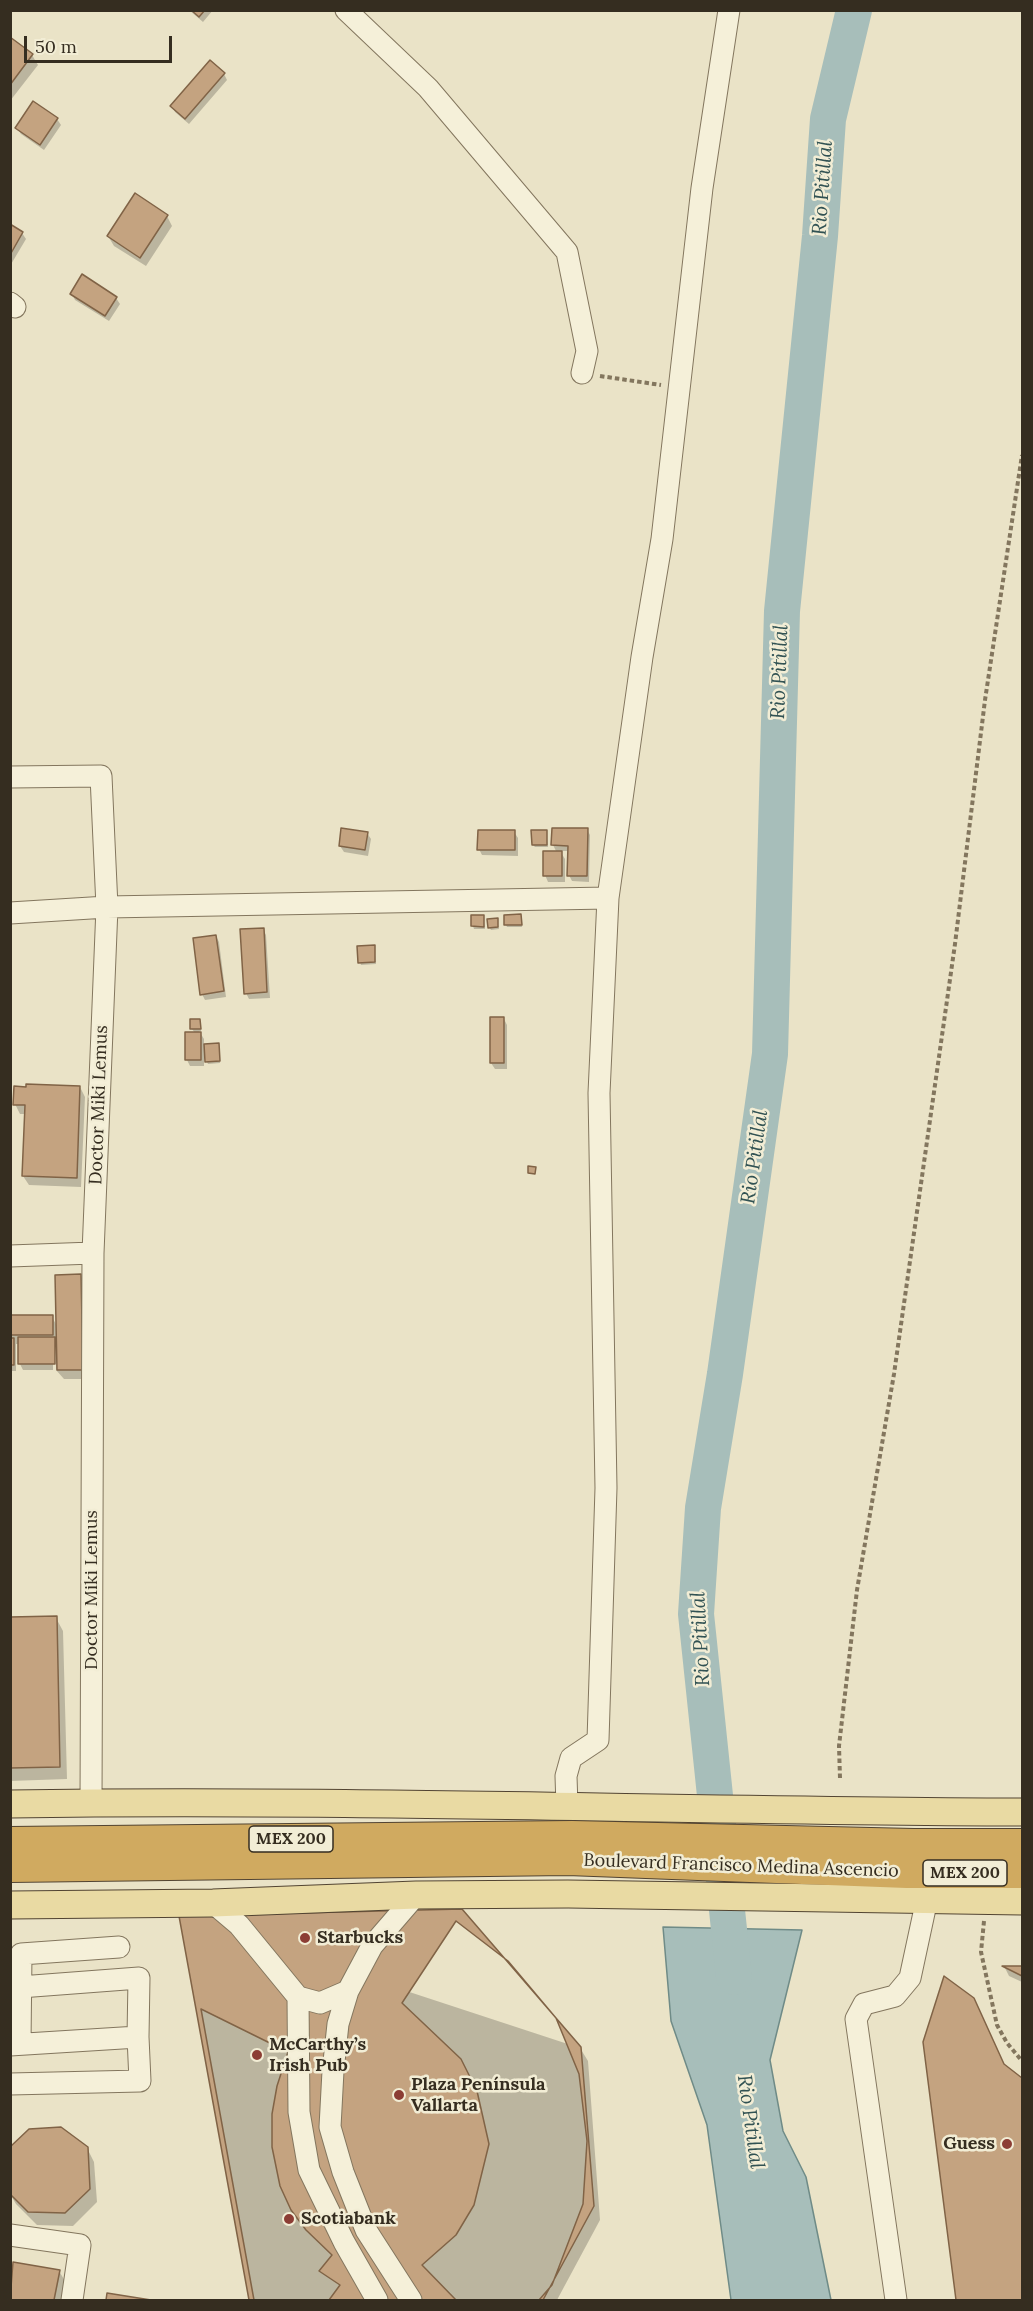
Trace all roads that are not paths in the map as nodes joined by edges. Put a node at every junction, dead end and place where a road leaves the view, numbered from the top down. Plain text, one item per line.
1 (346, 10) edge
2 (729, 10) edge
3 (582, 373) road end
4 (10, 777) edge
5 (608, 898) junction
6 (107, 907) junction
7 (10, 913) edge
8 (93, 1253) junction
9 (10, 1256) edge
10 (91, 1803) junction
11 (10, 1804) edge
12 (571, 1806) junction
13 (1023, 1812) edge
14 (10, 1842) edge
15 (1023, 1844) edge
16 (570, 1848) junction
17 (10, 1868) edge
18 (1023, 1873) edge
19 (904, 1886) junction
20 (416, 1895) junction
21 (927, 1899) junction
22 (1023, 1901) edge
23 (213, 1904) junction
24 (10, 1905) edge
25 (119, 1947) dead end
26 (20, 1987) junction
27 (348, 1991) junction
28 (298, 1997) junction
29 (138, 2037) junction
30 (15, 2045) edge
31 (10, 2084) edge
32 (337, 2150) junction
33 (307, 2159) junction
34 (366, 2230) junction
35 (10, 2235) edge
36 (344, 2242) junction
37 (72, 2301) edge
38 (377, 2301) edge
39 (411, 2301) edge
40 (896, 2301) edge

1 - 3 street
2 - 5 street
4 - 6 street, Doctor Miki Lemus
5 - 6 street
5 - 12 street
6 - 7 street
6 - 8 street, Doctor Miki Lemus
8 - 9 street
8 - 10 street, Doctor Miki Lemus
10 - 11 main road
10 - 12 main road
12 - 13 main road
14 - 16 highway, MEX 200
15 - 16 highway, Boulevard Francisco Medina Ascencio / MEX 200
16 - 17 highway, MEX 200
16 - 19 highway, Boulevard Francisco Medina Ascencio / MEX 200
18 - 19 highway, Boulevard Francisco Medina Ascencio / MEX 200
19 - 20 main road
19 - 21 main road
20 - 23 main road
20 - 27 street
21 - 22 main road
21 - 40 street
23 - 24 main road
23 - 28 street
25 - 26 street
26 - 29 street
26 - 30 street
27 - 28 street
27 - 32 street
28 - 33 street
29 - 30 street
29 - 31 street
32 - 33 street
32 - 34 street
33 - 36 street
34 - 36 street
34 - 39 street
35 - 37 street
36 - 38 street

